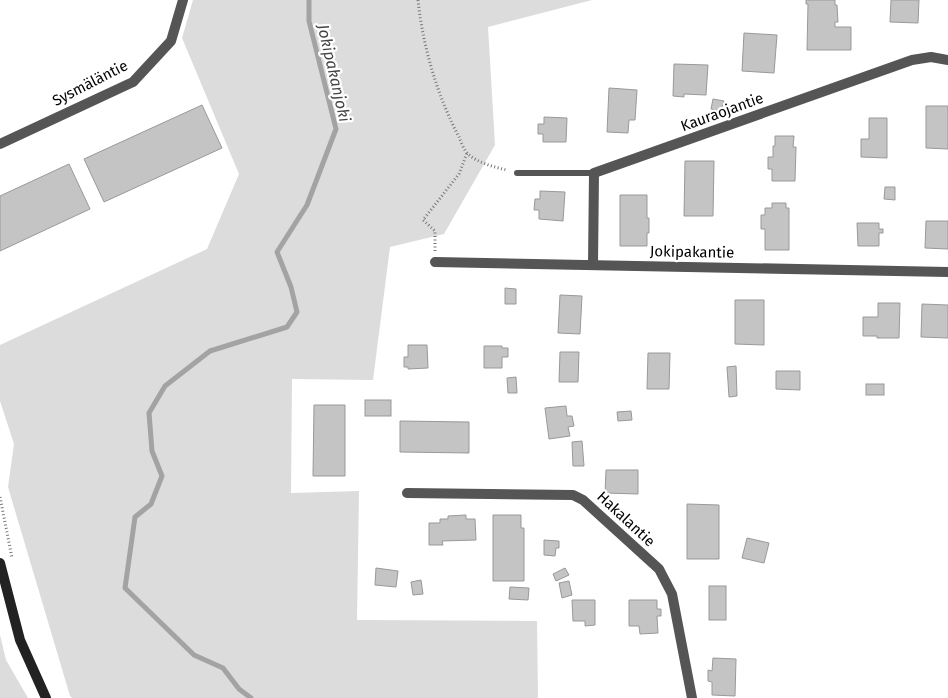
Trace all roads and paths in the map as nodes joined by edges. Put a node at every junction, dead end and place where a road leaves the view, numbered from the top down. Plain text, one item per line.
1 (183, 0) edge
2 (418, 0) edge
3 (948, 60) edge
4 (0, 144) edge
5 (467, 153) junction
6 (517, 172) joint
7 (594, 173) junction
8 (435, 262) joint
9 (593, 265) junction
10 (948, 272) edge
11 (408, 493) dead end
12 (0, 497) edge
13 (12, 559) dead end
14 (0, 563) edge
15 (46, 698) edge
16 (692, 698) edge

1 - 4 street, Sysmäläntie
2 - 5 path
3 - 7 street, Kauraojantie
5 - 6 path
5 - 8 path
6 - 7 lane
7 - 9 street
8 - 9 street, Jokipakantie
9 - 10 street, Jokipakantie
11 - 16 street, Hakalantie
12 - 13 path
14 - 15 main road

